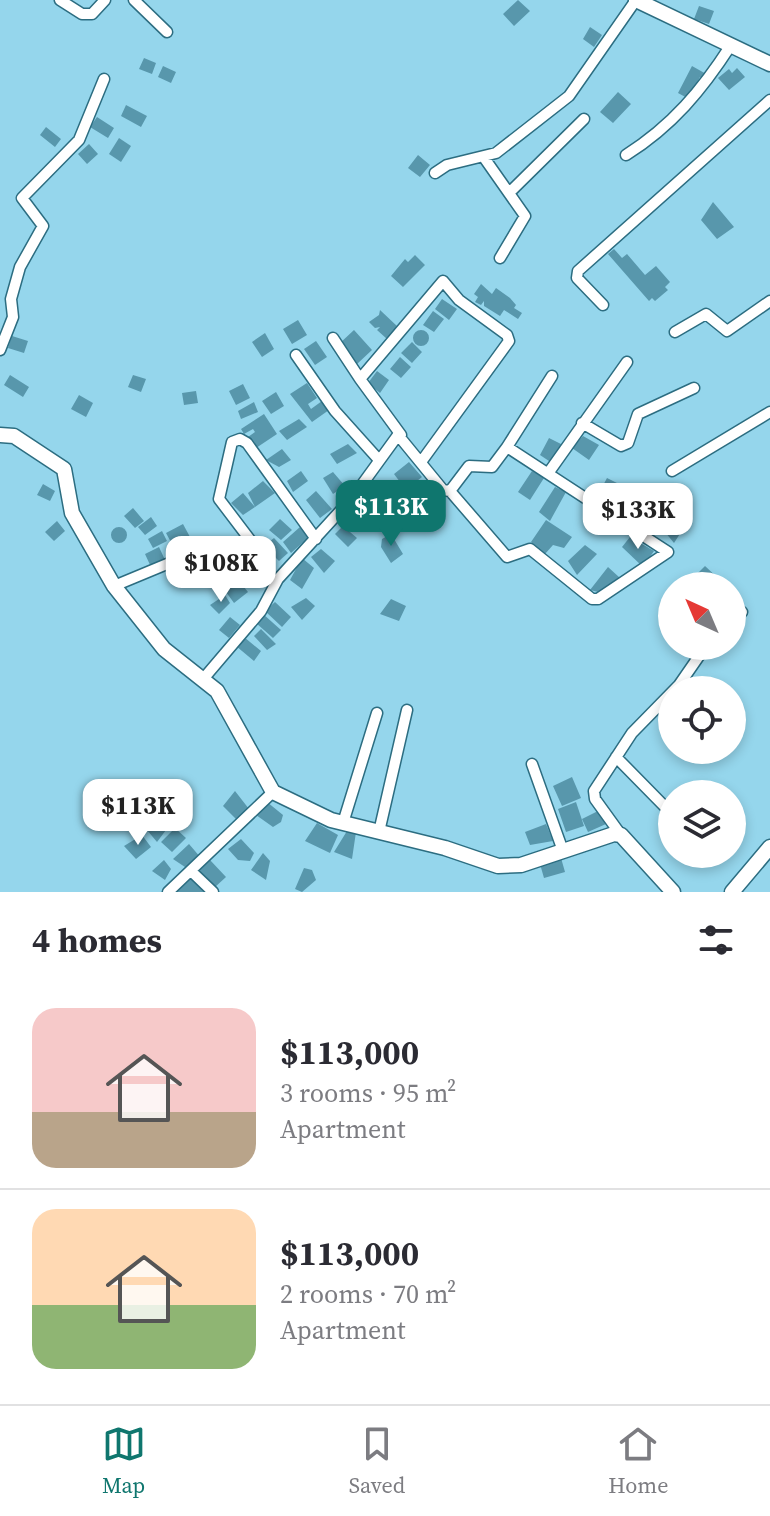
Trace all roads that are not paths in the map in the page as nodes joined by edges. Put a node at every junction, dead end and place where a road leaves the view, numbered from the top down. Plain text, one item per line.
1 (60, 0) edge
2 (105, 0) edge
3 (134, 0) edge
4 (636, 0) edge
5 (167, 32) dead end
6 (731, 45) junction
7 (770, 64) edge
8 (104, 79) dead end
9 (770, 100) edge
10 (584, 119) dead end
11 (626, 155) dead end
12 (485, 159) junction
13 (435, 173) dead end
14 (509, 193) junction
15 (500, 258) dead end
16 (770, 301) edge
17 (603, 305) dead end
18 (675, 332) dead end
19 (333, 338) dead end
20 (0, 350) edge
21 (296, 355) dead end
22 (627, 362) dead end
23 (552, 376) dead end
24 (360, 379) junction
25 (694, 388) dead end
26 (770, 412) edge
27 (582, 423) junction
28 (0, 435) edge
29 (401, 435) junction
30 (507, 447) junction
31 (379, 460) junction
32 (421, 462) junction
33 (672, 471) dead end
34 (549, 472) junction
35 (450, 491) junction
36 (316, 539) junction
37 (208, 547) dead end
38 (257, 549) dead end
39 (114, 586) junction
40 (696, 660) edge
41 (204, 678) junction
42 (407, 710) dead end
43 (377, 713) dead end
44 (616, 757) junction
45 (532, 764) dead end
46 (273, 792) junction
47 (658, 800) edge
48 (343, 823) junction
49 (379, 832) junction
50 (621, 835) junction
51 (770, 847) edge
52 (563, 851) junction
53 (191, 871) junction
54 (168, 892) edge
55 (213, 892) edge
56 (673, 892) edge
57 (732, 892) edge

1 - 2 street
3 - 5 street
4 - 6 street
4 - 12 street
6 - 7 street
6 - 11 street
8 - 20 street
9 - 17 street
10 - 14 street
12 - 13 street
12 - 14 street
14 - 15 street
16 - 18 street
19 - 24 street
21 - 31 street
22 - 27 street
23 - 30 street
24 - 29 street
24 - 32 street
25 - 27 street
26 - 33 street
27 - 34 street
28 - 39 street
29 - 31 street
29 - 32 street
30 - 34 street
30 - 35 street
31 - 36 street
32 - 35 street
34 - 35 street
36 - 38 street
36 - 41 street
37 - 39 street
39 - 41 street
40 - 44 street
41 - 46 street
42 - 49 street
43 - 48 street
44 - 47 street
44 - 50 street
45 - 52 street
46 - 48 street
46 - 53 street
48 - 49 street
49 - 52 street
50 - 52 street
50 - 56 street
51 - 57 street
53 - 54 street
53 - 55 street

